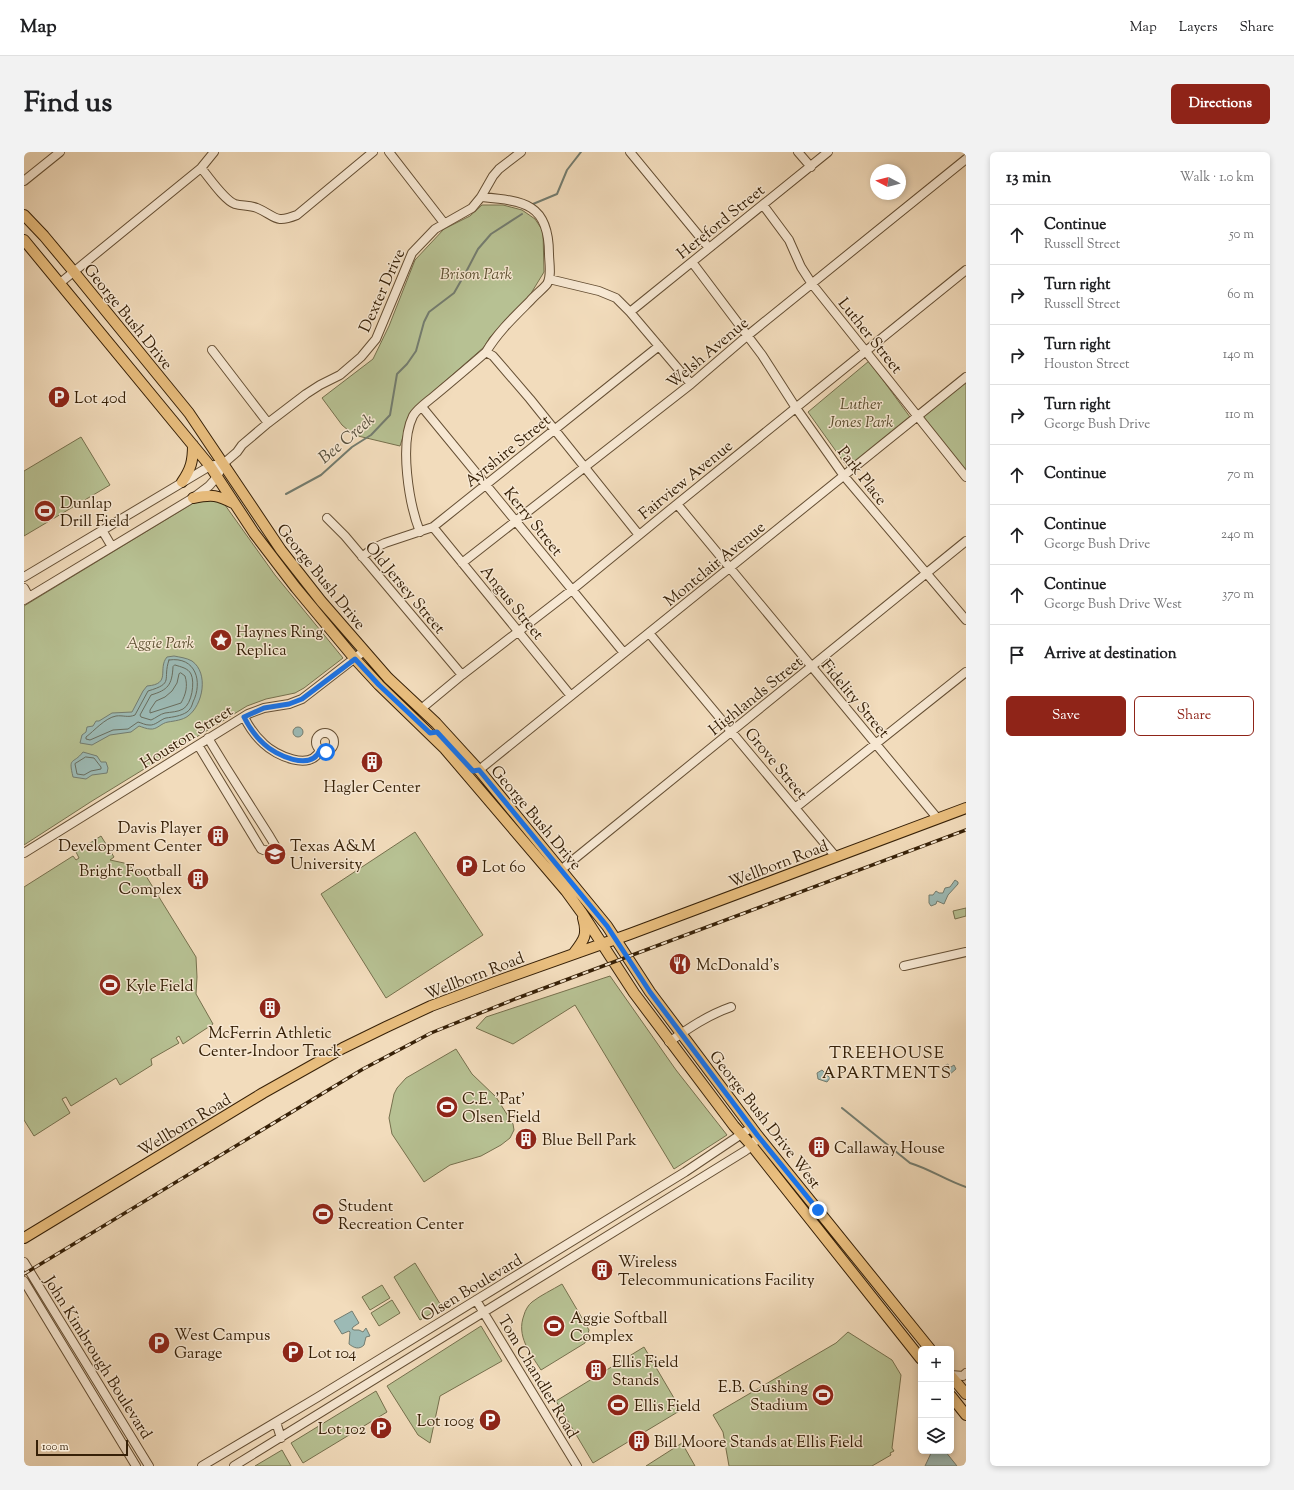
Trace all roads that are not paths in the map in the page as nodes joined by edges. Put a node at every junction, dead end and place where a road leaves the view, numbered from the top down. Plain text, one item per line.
1 (60, 152) edge
2 (214, 152) edge
3 (373, 152) edge
4 (389, 152) edge
5 (521, 152) edge
6 (630, 152) edge
7 (798, 152) edge
8 (828, 152) edge
9 (966, 159) edge
10 (811, 167) junction
11 (200, 168) junction
12 (24, 182) edge
13 (481, 197) junction
14 (763, 205) junction
15 (24, 215) edge
16 (444, 224) junction
17 (24, 240) edge
18 (709, 248) junction
19 (692, 262) junction
20 (966, 270) edge
21 (74, 272) junction
22 (550, 279) junction
23 (60, 283) junction
24 (812, 284) junction
25 (630, 312) junction
26 (747, 336) junction
27 (659, 346) junction
28 (212, 350) dead end
29 (866, 351) junction
30 (486, 352) junction
31 (966, 377) edge
32 (691, 384) junction
33 (422, 407) junction
34 (796, 408) junction
35 (918, 416) junction
36 (268, 423) junction
37 (555, 429) junction
38 (193, 445) junction
39 (223, 464) junction
40 (210, 466) junction
41 (585, 467) junction
42 (844, 476) junction
43 (217, 477) junction
44 (966, 477) edge
45 (182, 482) junction
46 (485, 485) junction
47 (193, 498) junction
48 (235, 504) junction
49 (677, 504) junction
50 (327, 518) dead end
51 (515, 521) junction
52 (433, 527) junction
53 (102, 530) junction
54 (420, 532) junction
55 (639, 535) junction
56 (966, 541) edge
57 (112, 547) junction
58 (362, 557) junction
59 (462, 563) junction
60 (730, 568) junction
61 (926, 574) junction
62 (24, 577) edge
63 (24, 588) edge
64 (572, 590) junction
65 (27, 598) edge
66 (966, 620) edge
67 (518, 631) junction
68 (649, 633) junction
69 (364, 651) junction
70 (624, 653) junction
71 (355, 659) junction
72 (812, 667) junction
73 (966, 672) edge
74 (462, 675) junction
75 (571, 696) junction
76 (422, 709) junction
77 (244, 717) junction
78 (732, 732) junction
79 (430, 733) junction
80 (208, 738) junction
81 (876, 744) junction
82 (198, 745) junction
83 (320, 750) dead end
84 (479, 770) junction
85 (795, 808) junction
86 (966, 808) edge
87 (938, 818) junction
88 (24, 852) edge
89 (836, 857) junction
90 (562, 869) junction
91 (582, 913) junction
92 (616, 939) junction
93 (602, 944) junction
94 (966, 952) edge
95 (574, 953) junction
96 (904, 966) dead end
97 (731, 1007) dead end
98 (681, 1034) junction
99 (669, 1042) junction
100 (752, 1127) junction
101 (742, 1135) junction
102 (758, 1136) junction
103 (752, 1146) junction
104 (627, 1208) junction
105 (633, 1220) junction
106 (24, 1238) edge
107 (24, 1262) edge
108 (24, 1281) edge
109 (863, 1286) junction
110 (476, 1300) junction
111 (484, 1313) junction
112 (902, 1315) junction
113 (928, 1346) edge
114 (918, 1355) edge
115 (966, 1373) edge
116 (954, 1375) edge
117 (954, 1379) edge
118 (100, 1386) junction
119 (91, 1392) junction
120 (966, 1394) edge
121 (954, 1400) edge
122 (102, 1410) junction
123 (966, 1415) edge
124 (276, 1422) junction
125 (126, 1428) junction
126 (281, 1438) junction
127 (136, 1466) edge
128 (149, 1466) edge
129 (202, 1466) edge
130 (234, 1466) edge
131 (577, 1466) edge

1 - 12 street
2 - 11 street
3 - 11 street
4 - 16 street
5 - 13 street, Dexter Drive
6 - 18 street
7 - 10 street
8 - 10 street, Hereford Street
9 - 24 street, Welsh Avenue
10 - 14 street, Hereford Street
11 - 21 street
13 - 16 street, Dexter Drive
13 - 22 street
14 - 18 street, Hereford Street
14 - 24 street, Luther Street
15 - 21 main road, George Bush Drive
16 - 36 street, Dexter Drive
17 - 23 main road, George Bush Drive
18 - 19 street, Hereford Street
19 - 25 street, Hereford Street
19 - 26 street, Park Place
20 - 29 street, Fairview Avenue
21 - 23 street
21 - 39 main road, George Bush Drive
22 - 25 street
22 - 30 street
23 - 38 main road, George Bush Drive
24 - 26 street, Welsh Avenue
24 - 29 street, Luther Street
25 - 27 street
26 - 32 street, Welsh Avenue
26 - 34 street, Park Place
27 - 32 street
27 - 37 street, Ayrshire Street
28 - 36 street
29 - 34 street, Fairview Avenue
29 - 35 street, Luther Street
30 - 33 street
30 - 37 street
31 - 35 street, Montclair Avenue
32 - 41 street, Welsh Avenue
33 - 46 street, Kerry Street
33 - 54 street
34 - 42 street, Park Place
34 - 49 street, Fairview Avenue
35 - 42 street, Montclair Avenue
35 - 44 street, Luther Street
36 - 39 street, Dexter Drive
37 - 41 street
37 - 46 street, Ayrshire Street
38 - 40 main road, George Bush Drive
38 - 45 main road
39 - 40 street
39 - 43 street
39 - 69 main road, George Bush Drive
40 - 43 main road, George Bush Drive
40 - 45 street
41 - 51 street, Welsh Avenue
41 - 55 street
42 - 60 street, Montclair Avenue
42 - 61 street, Park Place
43 - 47 street
43 - 48 main road, George Bush Drive
45 - 53 street
46 - 51 street, Kerry Street
46 - 52 street, Ayrshire Street
47 - 48 main road
47 - 57 street
48 - 71 main road, George Bush Drive
49 - 55 street, Fairview Avenue
49 - 60 street, Fidelity Street
50 - 58 street, Old Jersey Street
51 - 59 street, Welsh Avenue
51 - 64 street, Kerry Street
52 - 54 street, Ayrshire Street
52 - 59 street, Angus Street
53 - 57 street
53 - 62 street
54 - 58 street, Ayrshire Street
55 - 64 street, Fairview Avenue
56 - 61 street, Highlands Street
57 - 65 street
58 - 74 street, Old Jersey Street
59 - 67 street, Angus Street
60 - 68 street, Montclair Avenue
60 - 72 street, Fidelity Street
61 - 66 street, Park Place
61 - 72 street, Highlands Street
63 - 65 street
64 - 67 street, Fairview Avenue
64 - 70 street, Kerry Street
67 - 74 street, Fairview Avenue
67 - 75 street, Angus Street
68 - 70 street, Montclair Avenue
68 - 78 street, Grove Street
69 - 71 street, Houston Street
69 - 76 main road, George Bush Drive
70 - 75 street, Montclair Avenue
71 - 77 street, Houston Street
71 - 79 main road, George Bush Drive
72 - 78 street, Highlands Street
72 - 81 street, Fidelity Street
73 - 81 street
74 - 76 street, Fairview Avenue
75 - 84 street, Montclair Avenue
76 - 84 main road, George Bush Drive
77 - 80 street, Houston Street
77 - 83 street
78 - 85 street, Grove Street
78 - 90 street, Highlands Street
79 - 84 main road
79 - 91 main road, George Bush Drive
80 - 82 street, Houston Street
80 - 82 street
81 - 85 street
81 - 87 street, Fidelity Street
82 - 88 street, Houston Street
84 - 90 main road, George Bush Drive
85 - 89 street, Grove Street
86 - 87 main road, Wellborn Road
87 - 89 main road, Wellborn Road
89 - 92 main road, Wellborn Road
90 - 92 main road, George Bush Drive
91 - 93 main road, George Bush Drive
91 - 95 main road
92 - 93 main road, Wellborn Road
92 - 98 main road, George Bush Drive West
93 - 95 main road, Wellborn Road
93 - 99 main road, George Bush Drive West
94 - 96 street
95 - 106 main road, Wellborn Road
97 - 98 street
98 - 99 street
98 - 100 main road, George Bush Drive West
99 - 101 main road, George Bush Drive West
100 - 101 street, Olsen Boulevard
100 - 102 main road, George Bush Drive West
101 - 103 main road, George Bush Drive West
101 - 104 street, Olsen Boulevard
102 - 103 street, Olsen Boulevard
102 - 112 main road, George Bush Drive West
103 - 105 street, Olsen Boulevard
103 - 109 main road, George Bush Drive West
104 - 105 street
104 - 110 street, Olsen Boulevard
105 - 111 street, Olsen Boulevard
107 - 118 street, John Kimbrough Boulevard
108 - 119 street, John Kimbrough Boulevard
109 - 112 main road
109 - 114 main road, George Bush Drive West
110 - 111 street, Tom Chandler Road
110 - 124 street, Olsen Boulevard
111 - 126 street, Olsen Boulevard
111 - 131 street, Tom Chandler Road
112 - 113 main road, George Bush Drive West
115 - 116 street
117 - 120 main road
118 - 119 street
118 - 125 street, John Kimbrough Boulevard
119 - 122 street, John Kimbrough Boulevard
121 - 123 main road
122 - 125 street
122 - 127 street, John Kimbrough Boulevard
124 - 126 street
124 - 129 street, Olsen Boulevard
125 - 128 street, John Kimbrough Boulevard
126 - 130 street, Olsen Boulevard

